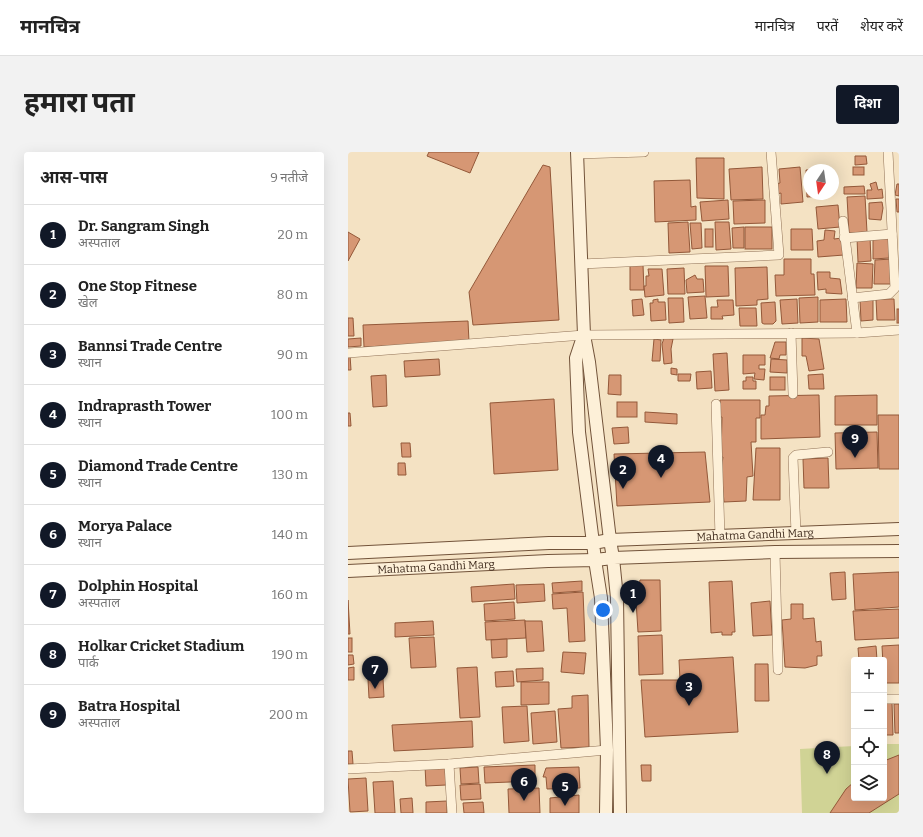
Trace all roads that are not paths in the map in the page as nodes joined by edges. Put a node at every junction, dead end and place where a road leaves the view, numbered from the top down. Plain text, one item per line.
1 (644, 152) edge
2 (771, 152) edge
3 (888, 152) edge
4 (577, 153) edge
5 (843, 221) dead end
6 (892, 234) junction
7 (844, 238) junction
8 (581, 264) junction
9 (852, 298) junction
10 (899, 330) edge
11 (791, 333) junction
12 (857, 333) junction
13 (584, 335) junction
14 (348, 353) edge
15 (793, 394) dead end
16 (716, 404) dead end
17 (828, 452) dead end
18 (899, 529) edge
19 (796, 534) junction
20 (720, 537) junction
21 (610, 540) junction
22 (593, 542) junction
23 (899, 551) edge
24 (774, 552) junction
25 (348, 553) edge
26 (613, 558) junction
27 (595, 560) junction
28 (348, 571) edge
29 (778, 670) dead end
30 (887, 699) edge
31 (899, 699) edge
32 (607, 750) junction
33 (449, 764) junction
34 (348, 769) edge
35 (452, 813) edge
36 (606, 813) edge
37 (620, 813) edge

1 - 4 street
2 - 8 street
3 - 6 street
4 - 8 main road
5 - 7 street
6 - 7 street
6 - 9 street
7 - 9 street
8 - 13 main road
9 - 12 street
10 - 12 street
11 - 12 street
11 - 13 street
11 - 15 street
13 - 14 street
13 - 21 main road
13 - 22 main road
16 - 20 street
17 - 19 street
18 - 19 main road, Mahatma Gandhi Marg
19 - 20 main road, Mahatma Gandhi Marg
20 - 21 main road, Mahatma Gandhi Marg
21 - 22 main road, Mahatma Gandhi Marg
21 - 26 main road
22 - 25 main road, Mahatma Gandhi Marg
22 - 27 main road
23 - 24 main road, Mahatma Gandhi Marg
24 - 26 main road, Mahatma Gandhi Marg
24 - 29 street
26 - 27 main road, Mahatma Gandhi Marg
26 - 37 main road
27 - 28 main road, Mahatma Gandhi Marg
27 - 32 main road
30 - 31 street
32 - 33 street
32 - 36 main road
33 - 34 street
33 - 35 street

